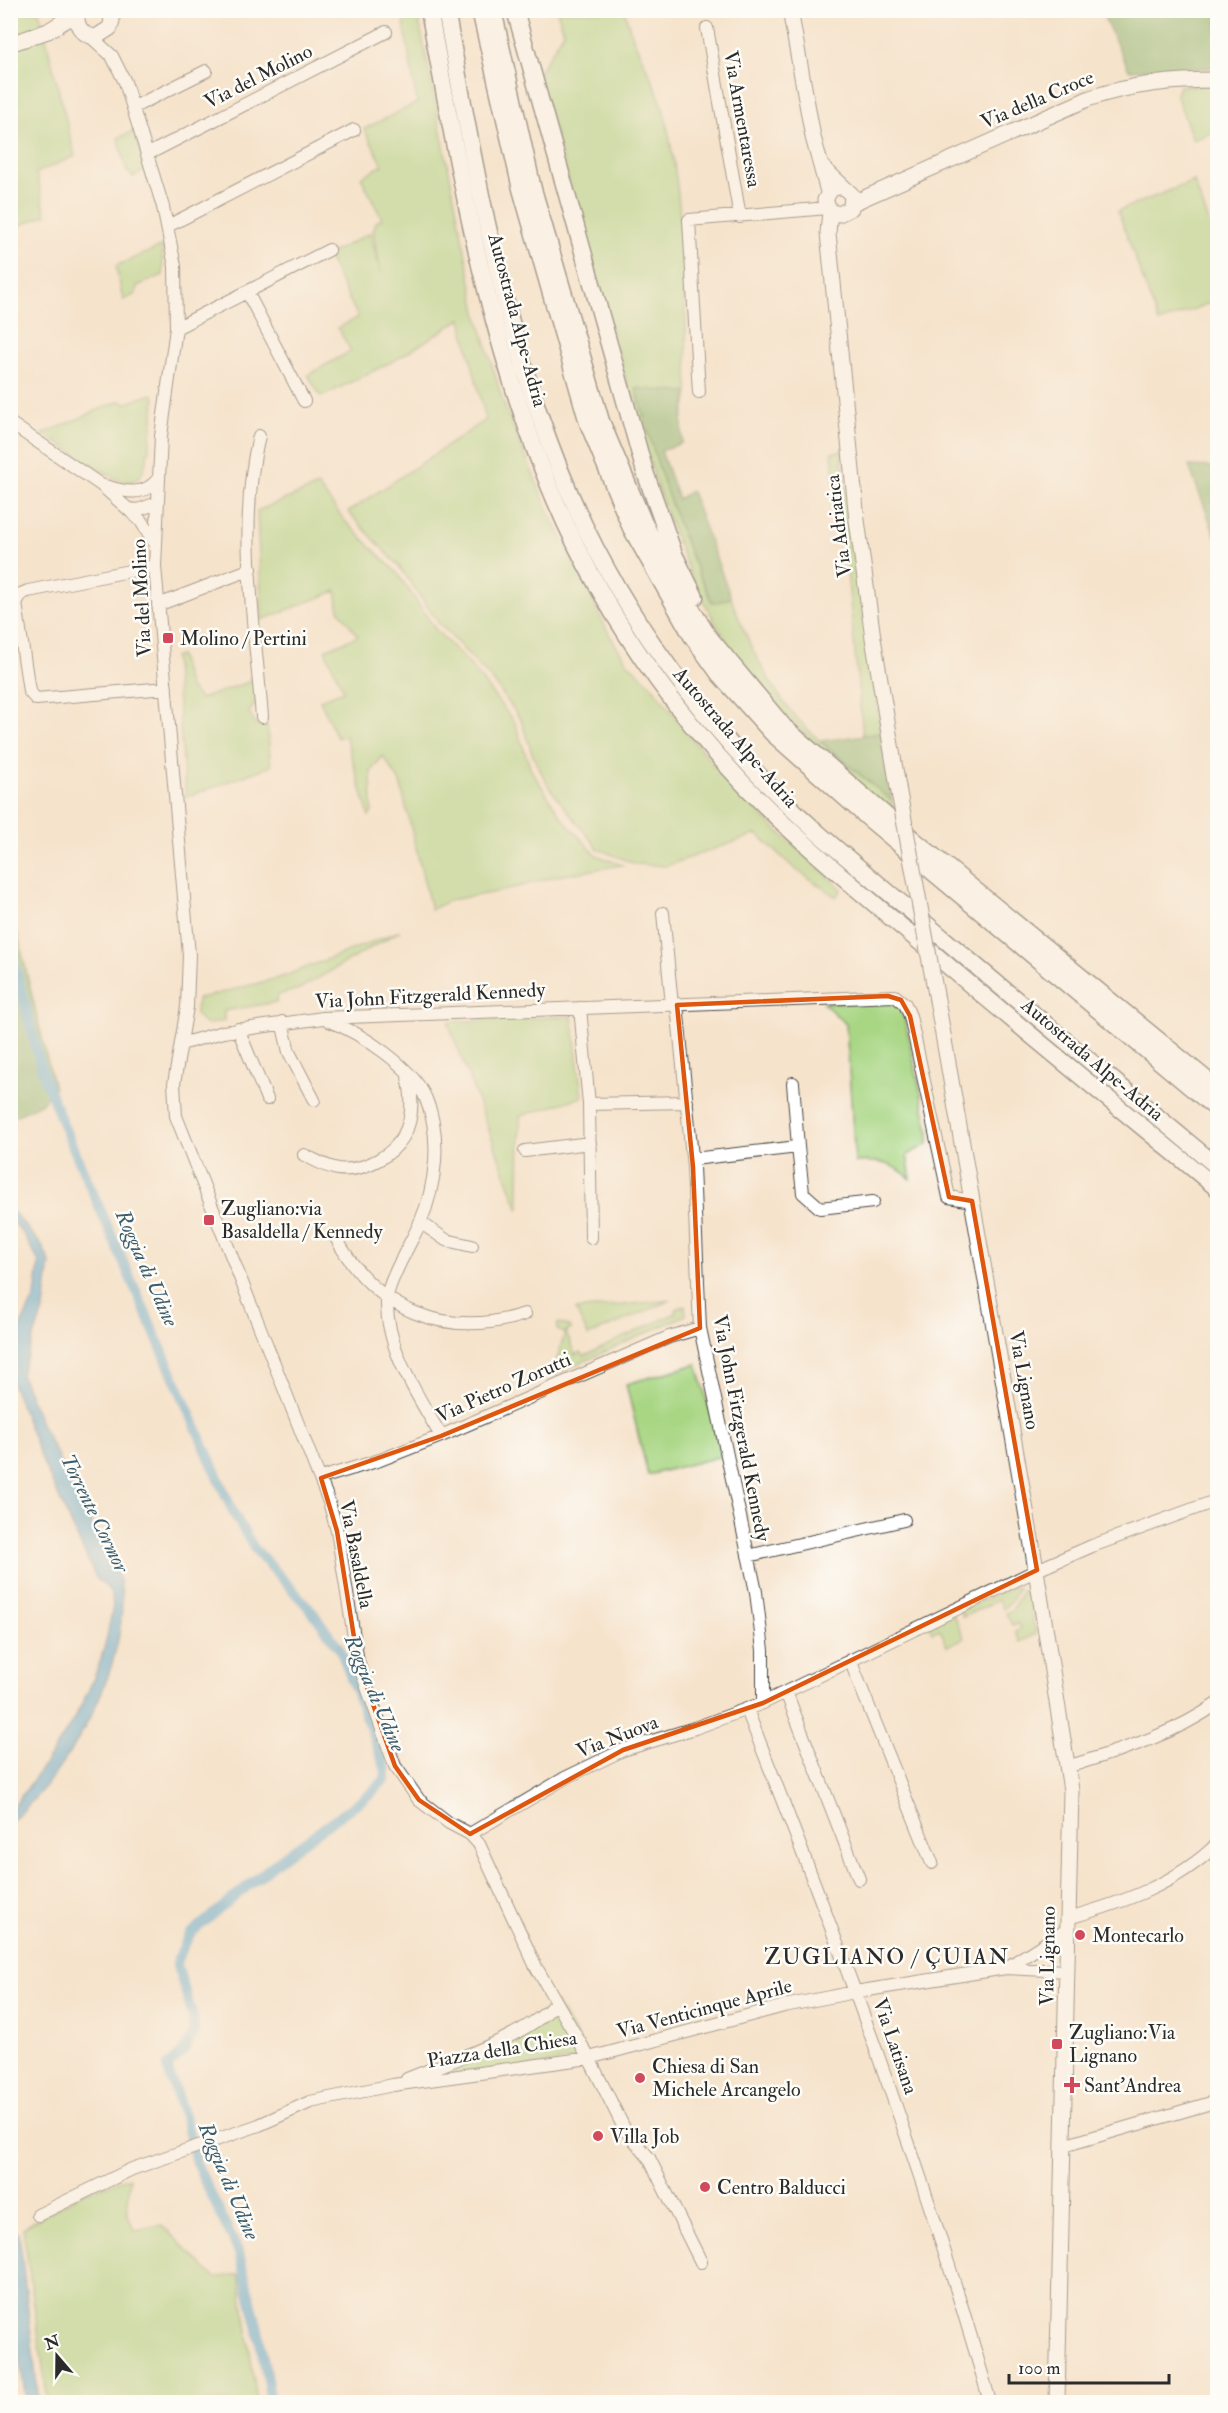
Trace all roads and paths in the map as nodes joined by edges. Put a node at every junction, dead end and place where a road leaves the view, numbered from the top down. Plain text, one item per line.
1 (429, 10) edge
2 (446, 10) edge
3 (480, 10) edge
4 (493, 10) edge
5 (515, 10) edge
6 (790, 10) edge
7 (79, 11) edge
8 (110, 11) edge
9 (110, 28) junction
10 (707, 28) dead end
11 (48, 31) junction
12 (386, 32) dead end
13 (87, 35) junction
14 (10, 44) edge
15 (112, 56) junction
16 (206, 71) dead end
17 (1218, 80) edge
18 (134, 107) junction
19 (354, 130) dead end
20 (148, 154) junction
21 (844, 196) junction
22 (829, 209) junction
23 (740, 217) junction
24 (168, 226) junction
25 (329, 250) dead end
26 (831, 258) junction
27 (247, 292) junction
28 (176, 328) junction
29 (699, 392) dead end
30 (304, 401) dead end
31 (10, 423) edge
32 (259, 436) dead end
33 (158, 479) junction
34 (101, 485) junction
35 (158, 503) junction
36 (128, 509) junction
37 (156, 545) junction
38 (155, 566) junction
39 (251, 569) junction
40 (158, 605) junction
41 (736, 670) junction
42 (166, 688) junction
43 (262, 717) dead end
44 (663, 913) dead end
45 (937, 1000) joint
46 (675, 1005) junction
47 (580, 1008) junction
48 (323, 1018) junction
49 (282, 1022) junction
50 (238, 1029) junction
51 (181, 1043) junction
52 (408, 1076) junction
53 (793, 1083) dead end
54 (1218, 1089) edge
55 (267, 1099) dead end
56 (314, 1100) dead end
57 (687, 1102) junction
58 (589, 1104) junction
59 (1218, 1110) edge
60 (590, 1143) junction
61 (798, 1147) junction
62 (525, 1151) dead end
63 (304, 1155) dead end
64 (693, 1159) junction
65 (1218, 1167) edge
66 (1218, 1189) edge
67 (972, 1201) junction
68 (873, 1202) dead end
69 (420, 1222) junction
70 (334, 1236) dead end
71 (591, 1238) dead end
72 (472, 1246) dead end
73 (387, 1296) junction
74 (525, 1314) dead end
75 (700, 1328) junction
76 (441, 1436) junction
77 (321, 1478) junction
78 (1218, 1500) edge
79 (904, 1520) dead end
80 (748, 1556) junction
81 (1036, 1570) junction
82 (850, 1660) junction
83 (786, 1692) junction
84 (763, 1703) junction
85 (1218, 1703) edge
86 (747, 1710) junction
87 (1067, 1767) junction
88 (470, 1834) junction
89 (1218, 1843) edge
90 (932, 1863) dead end
91 (859, 1879) dead end
92 (1068, 1923) junction
93 (1006, 1968) junction
94 (1067, 1971) junction
95 (857, 1992) junction
96 (556, 2002) junction
97 (589, 2058) junction
98 (393, 2085) junction
99 (1218, 2101) edge
100 (1063, 2146) junction
101 (38, 2215) dead end
102 (701, 2262) dead end
103 (990, 2403) edge
104 (1057, 2403) edge

1 - 66 highway, Autostrada Alpe-Adria
2 - 65 highway, Autostrada Alpe-Adria
3 - 59 highway
4 - 41 highway
5 - 41 highway
6 - 21 main road, Via Adriatica
7 - 11 main road
7 - 13 main road
8 - 9 main road
9 - 13 main road
9 - 15 street, Via del Molino
10 - 23 street, Via Armentaressa
11 - 13 main road
11 - 14 main road
12 - 20 street, Via del Molino
13 - 15 street, Via del Molino
15 - 18 street, Via del Molino
16 - 18 street
17 - 21 main road, Via della Croce
18 - 20 street, Via del Molino
19 - 24 street
20 - 24 street, Via del Molino
21 - 22 main road, Via Adriatica
21 - 22 main road
21 - 26 main road, Via Adriatica
22 - 23 street
22 - 26 main road, Via Adriatica
23 - 29 street
24 - 28 street, Via del Molino
25 - 27 street
26 - 45 main road, Via Adriatica, bridge
27 - 28 street
27 - 30 street
28 - 33 street, Via del Molino
31 - 34 street
32 - 39 street
33 - 34 street
33 - 35 street, Via del Molino
34 - 36 street
35 - 36 street
35 - 37 street, Via del Molino
36 - 37 street
37 - 38 street, Via del Molino
38 - 40 street, Via del Molino
38 - 42 street
39 - 40 street
39 - 43 street
40 - 42 street, Via del Molino
41 - 54 highway
42 - 51 street, Via del Molino
44 - 46 street, Via John Fitzgerald Kennedy
45 - 67 main road, Via Lignano
46 - 47 street, Via John Fitzgerald Kennedy
46 - 57 street, Via John Fitzgerald Kennedy
46 - 67 street, Via John Fitzgerald Kennedy
47 - 48 street, Via John Fitzgerald Kennedy
47 - 58 street
48 - 49 street, Via John Fitzgerald Kennedy
48 - 52 street
49 - 50 street, Via John Fitzgerald Kennedy
49 - 56 street
50 - 51 street, Via John Fitzgerald Kennedy
50 - 55 street
51 - 77 street, Via Basaldella
52 - 63 street
52 - 69 street
53 - 61 street
57 - 58 street
57 - 64 street, Via John Fitzgerald Kennedy
58 - 60 street
60 - 62 street
60 - 71 street
61 - 64 street
61 - 68 street
64 - 75 street, Via John Fitzgerald Kennedy
67 - 81 main road, Via Lignano
69 - 72 street
69 - 73 street
70 - 73 street
73 - 74 street
73 - 76 street
75 - 76 street, Via Pietro Zorutti
75 - 80 street, Via John Fitzgerald Kennedy
76 - 77 street, Via Pietro Zorutti
77 - 88 street, Via Basaldella
78 - 81 street, Via Nuova
79 - 80 street
80 - 84 street, Via John Fitzgerald Kennedy
81 - 82 street, Via Nuova
81 - 87 main road, Via Lignano
82 - 83 street, Via Nuova
82 - 90 street
83 - 84 street, Via Nuova
83 - 91 street
84 - 86 street, Via Nuova
85 - 87 street
86 - 88 street, Via Nuova
86 - 95 street, Via Latisana
87 - 92 main road, Via Lignano
88 - 96 street, Via Basaldella
89 - 92 street
92 - 93 street
92 - 94 main road, Via Lignano
93 - 94 street
93 - 95 street, Via Venticinque Aprile
94 - 100 main road, Via Lignano
95 - 97 street, Via Venticinque Aprile
95 - 103 street, Via Latisana
96 - 97 street, Piazza della Chiesa
96 - 98 street, Piazza della Chiesa
97 - 98 street, Piazza della Chiesa
97 - 102 street
98 - 101 street
99 - 100 street
100 - 104 main road, Via Lignano

